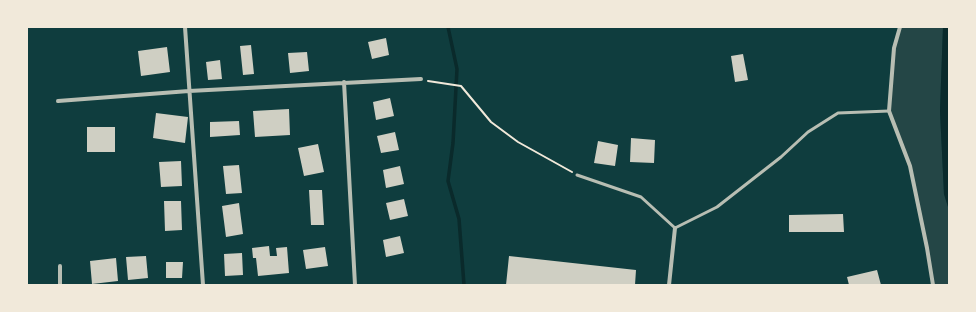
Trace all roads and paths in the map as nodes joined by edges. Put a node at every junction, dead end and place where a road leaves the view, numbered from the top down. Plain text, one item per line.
1 (185, 27) edge
2 (900, 27) edge
3 (421, 79) joint
4 (344, 82) junction
5 (190, 91) junction
6 (58, 101) dead end
7 (889, 111) junction
8 (577, 175) joint
9 (675, 228) junction
10 (60, 266) dead end
11 (60, 285) edge
12 (203, 285) edge
13 (355, 285) edge
14 (669, 285) edge
15 (933, 285) edge

1 - 5 street
2 - 7 street
3 - 4 street
3 - 8 path
4 - 5 street
4 - 13 street
5 - 6 street
5 - 12 street
7 - 9 lane
7 - 15 street
8 - 9 lane
9 - 14 street
10 - 11 street

